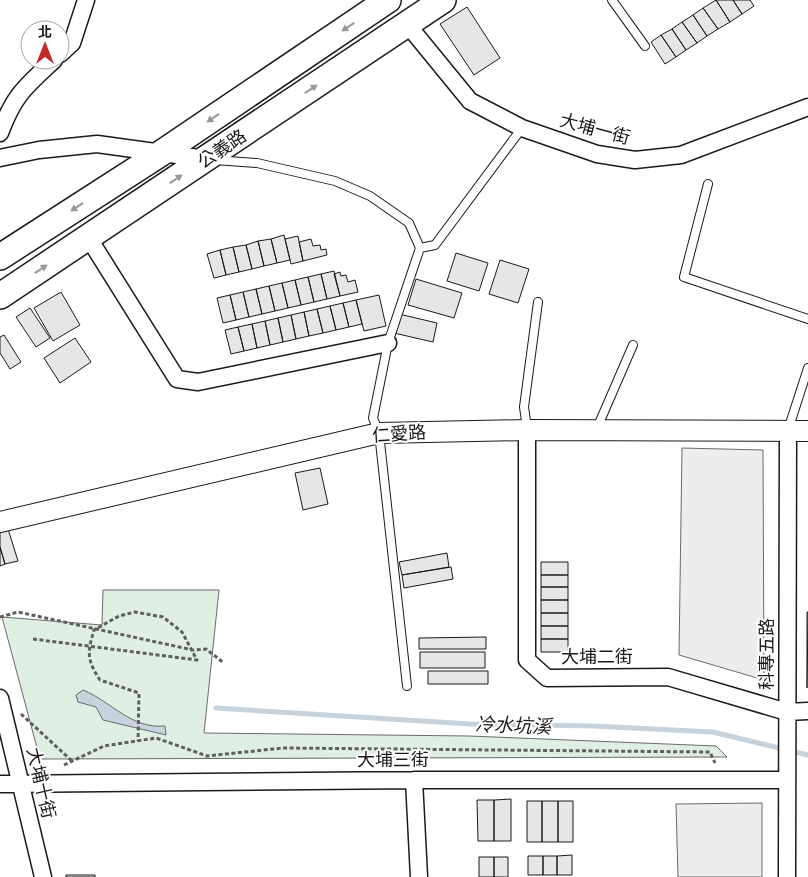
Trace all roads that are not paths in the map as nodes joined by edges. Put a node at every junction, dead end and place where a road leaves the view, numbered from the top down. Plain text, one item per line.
1 (86, 0) edge
2 (388, 0) edge
3 (443, 0) edge
4 (612, 0) edge
5 (407, 24) junction
6 (70, 45) edge
7 (645, 46) dead end
8 (43, 70) edge
9 (808, 107) edge
10 (522, 128) junction
11 (0, 133) edge
12 (160, 154) junction
13 (0, 158) edge
14 (206, 159) junction
15 (708, 184) dead end
16 (88, 237) junction
17 (420, 248) junction
18 (0, 256) edge
19 (0, 296) edge
20 (538, 302) dead end
21 (808, 319) edge
22 (388, 343) junction
23 (632, 345) dead end
24 (808, 368) edge
25 (527, 430) junction
26 (596, 430) junction
27 (788, 431) junction
28 (808, 431) edge
29 (379, 433) junction
30 (0, 522) edge
31 (407, 686) dead end
32 (0, 698) edge
33 (808, 711) edge
34 (787, 719) junction
35 (787, 773) junction
36 (414, 780) junction
37 (0, 784) edge
38 (21, 784) junction
39 (43, 877) edge
40 (419, 877) edge
41 (787, 877) edge

1 - 6 street
2 -> 12 main road, 公義路
3 - 5 main road, 公義路
4 - 7 lane
5 - 10 street, 大埔一街
14 -> 5 main road, 公義路
8 - 11 street
9 - 10 street, 大埔一街
10 - 17 lane
12 - 13 street
12 - 14 street
12 -> 18 main road, 公義路
16 -> 14 main road, 公義路
14 - 17 lane
15 - 21 lane
19 -> 16 main road, 公義路
16 - 22 street
17 - 22 lane
20 - 25 lane
22 - 29 lane
23 - 26 lane
24 - 27 lane
25 - 26 street, 仁愛路
25 - 29 street, 仁愛路
25 - 34 street, 大埔二街
26 - 27 street, 仁愛路
27 - 28 street, 仁愛路
27 - 34 street, 科專五路
29 - 30 street, 仁愛路
29 - 31 lane
32 - 38 street, 大埔十街
33 - 34 street, 大埔二街
34 - 35 street, 科專五路
35 - 36 street, 大埔三街
35 - 41 street, 科專五路
36 - 38 street, 大埔三街
36 - 40 street
37 - 38 street, 大埔三街
38 - 39 street, 大埔十街

